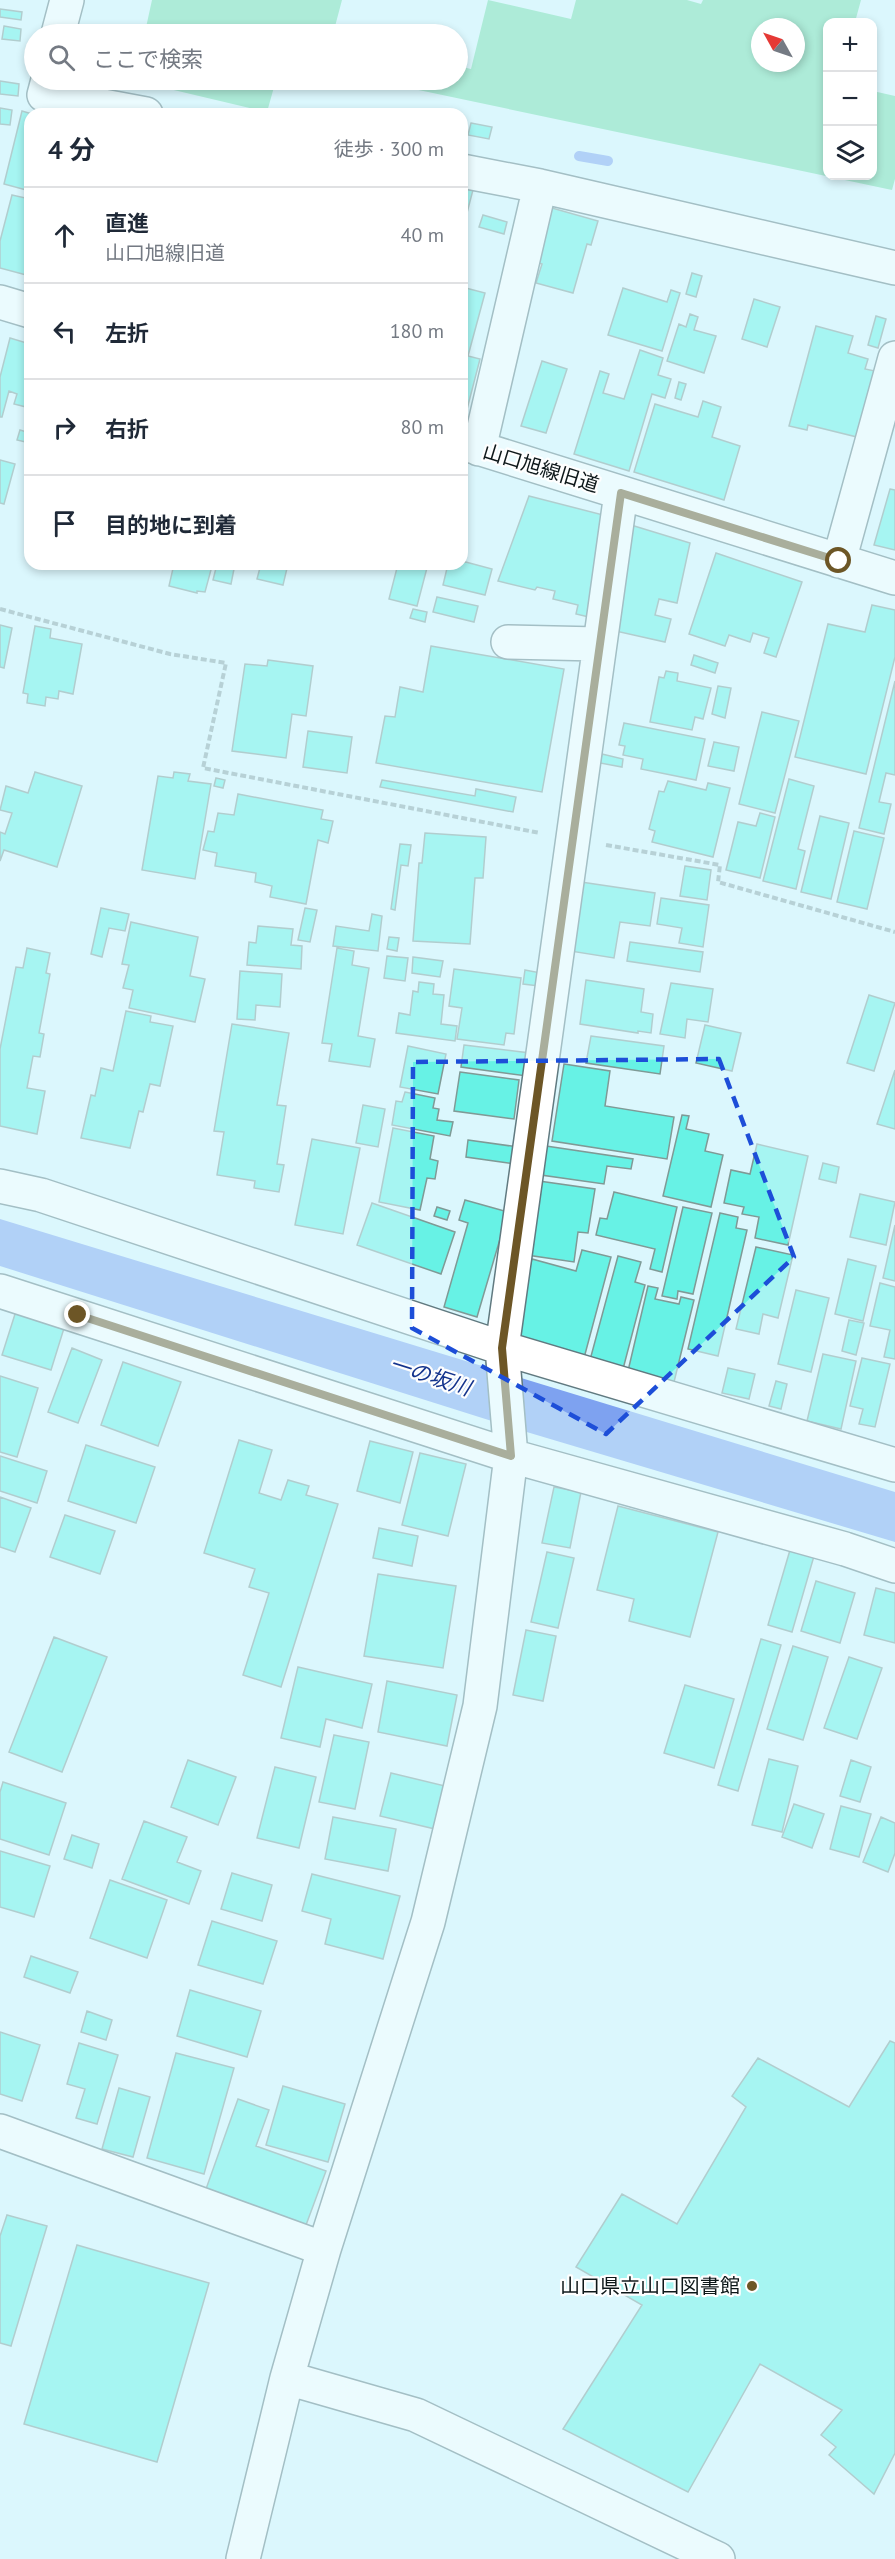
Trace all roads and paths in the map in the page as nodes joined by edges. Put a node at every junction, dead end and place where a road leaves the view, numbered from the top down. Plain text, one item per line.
1 (67, 0) edge
2 (61, 24) edge
3 (45, 90) edge
4 (114, 108) edge
5 (468, 172) edge
6 (540, 186) junction
7 (895, 268) edge
8 (0, 302) edge
9 (24, 309) edge
10 (895, 358) edge
11 (470, 446) edge
12 (621, 493) junction
13 (839, 561) junction
14 (895, 578) edge
15 (0, 609) edge
16 (508, 642) dead end
17 (598, 644) junction
18 (571, 839) junction
19 (895, 932) edge
20 (0, 1186) edge
21 (0, 1291) edge
22 (502, 1356) junction
23 (510, 1446) junction
24 (895, 1465) edge
25 (895, 1566) edge
26 (0, 2131) edge
27 (324, 2249) junction
28 (286, 2378) junction
29 (243, 2559) edge
30 (718, 2559) edge

1 - 2 street
3 - 4 street
5 - 6 street
6 - 7 street
6 - 11 street
8 - 9 street
10 - 13 street
11 - 12 street, 山口旭線旧道
12 - 13 street, 山口旭線旧道
12 - 17 street
13 - 14 street, 山口旭線旧道
15 - 18 path
16 - 17 street
17 - 18 street
18 - 19 path
18 - 22 street
20 - 22 street
21 - 23 street
22 - 23 street
22 - 24 street
23 - 25 street
23 - 27 street
26 - 27 street
27 - 28 street
28 - 29 street
28 - 30 street

